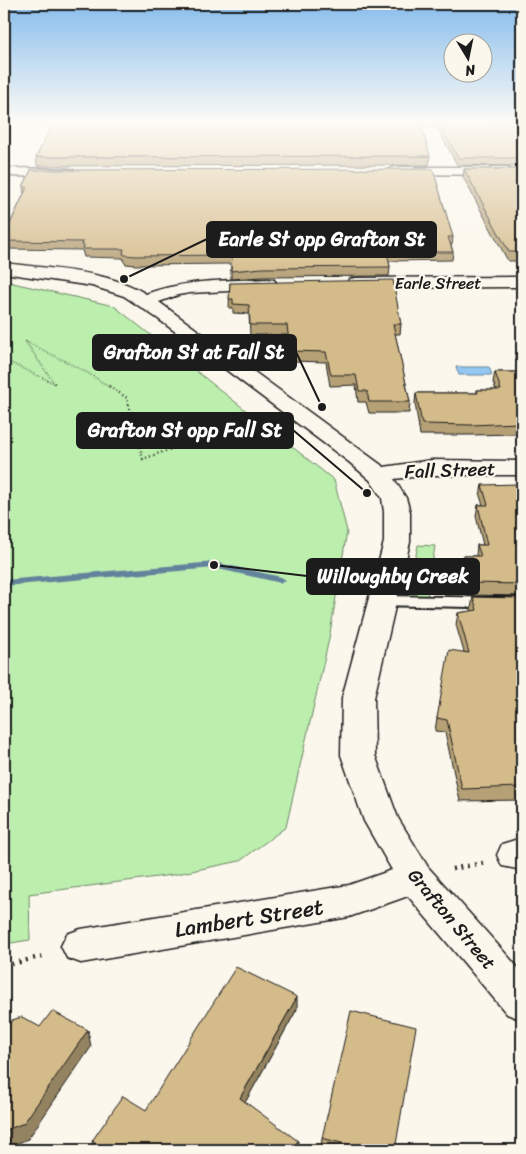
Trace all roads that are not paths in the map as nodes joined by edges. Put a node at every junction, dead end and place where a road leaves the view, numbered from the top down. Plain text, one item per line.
1 (4, 268) edge
2 (522, 282) edge
3 (343, 283) edge
4 (283, 284) edge
5 (145, 301) junction
6 (522, 468) edge
7 (379, 475) junction
8 (381, 602) junction
9 (522, 603) edge
10 (415, 878) junction
11 (81, 946) road end
12 (522, 1001) edge

1 - 5 street, Grafton Street
2 - 3 street, Earle Street
4 - 5 street
5 - 7 street, Grafton Street
6 - 7 street, Fall Street
7 - 8 street, Grafton Street
8 - 9 lane
8 - 10 street, Grafton Street
10 - 11 street, Lambert Street
10 - 12 street, Grafton Street

